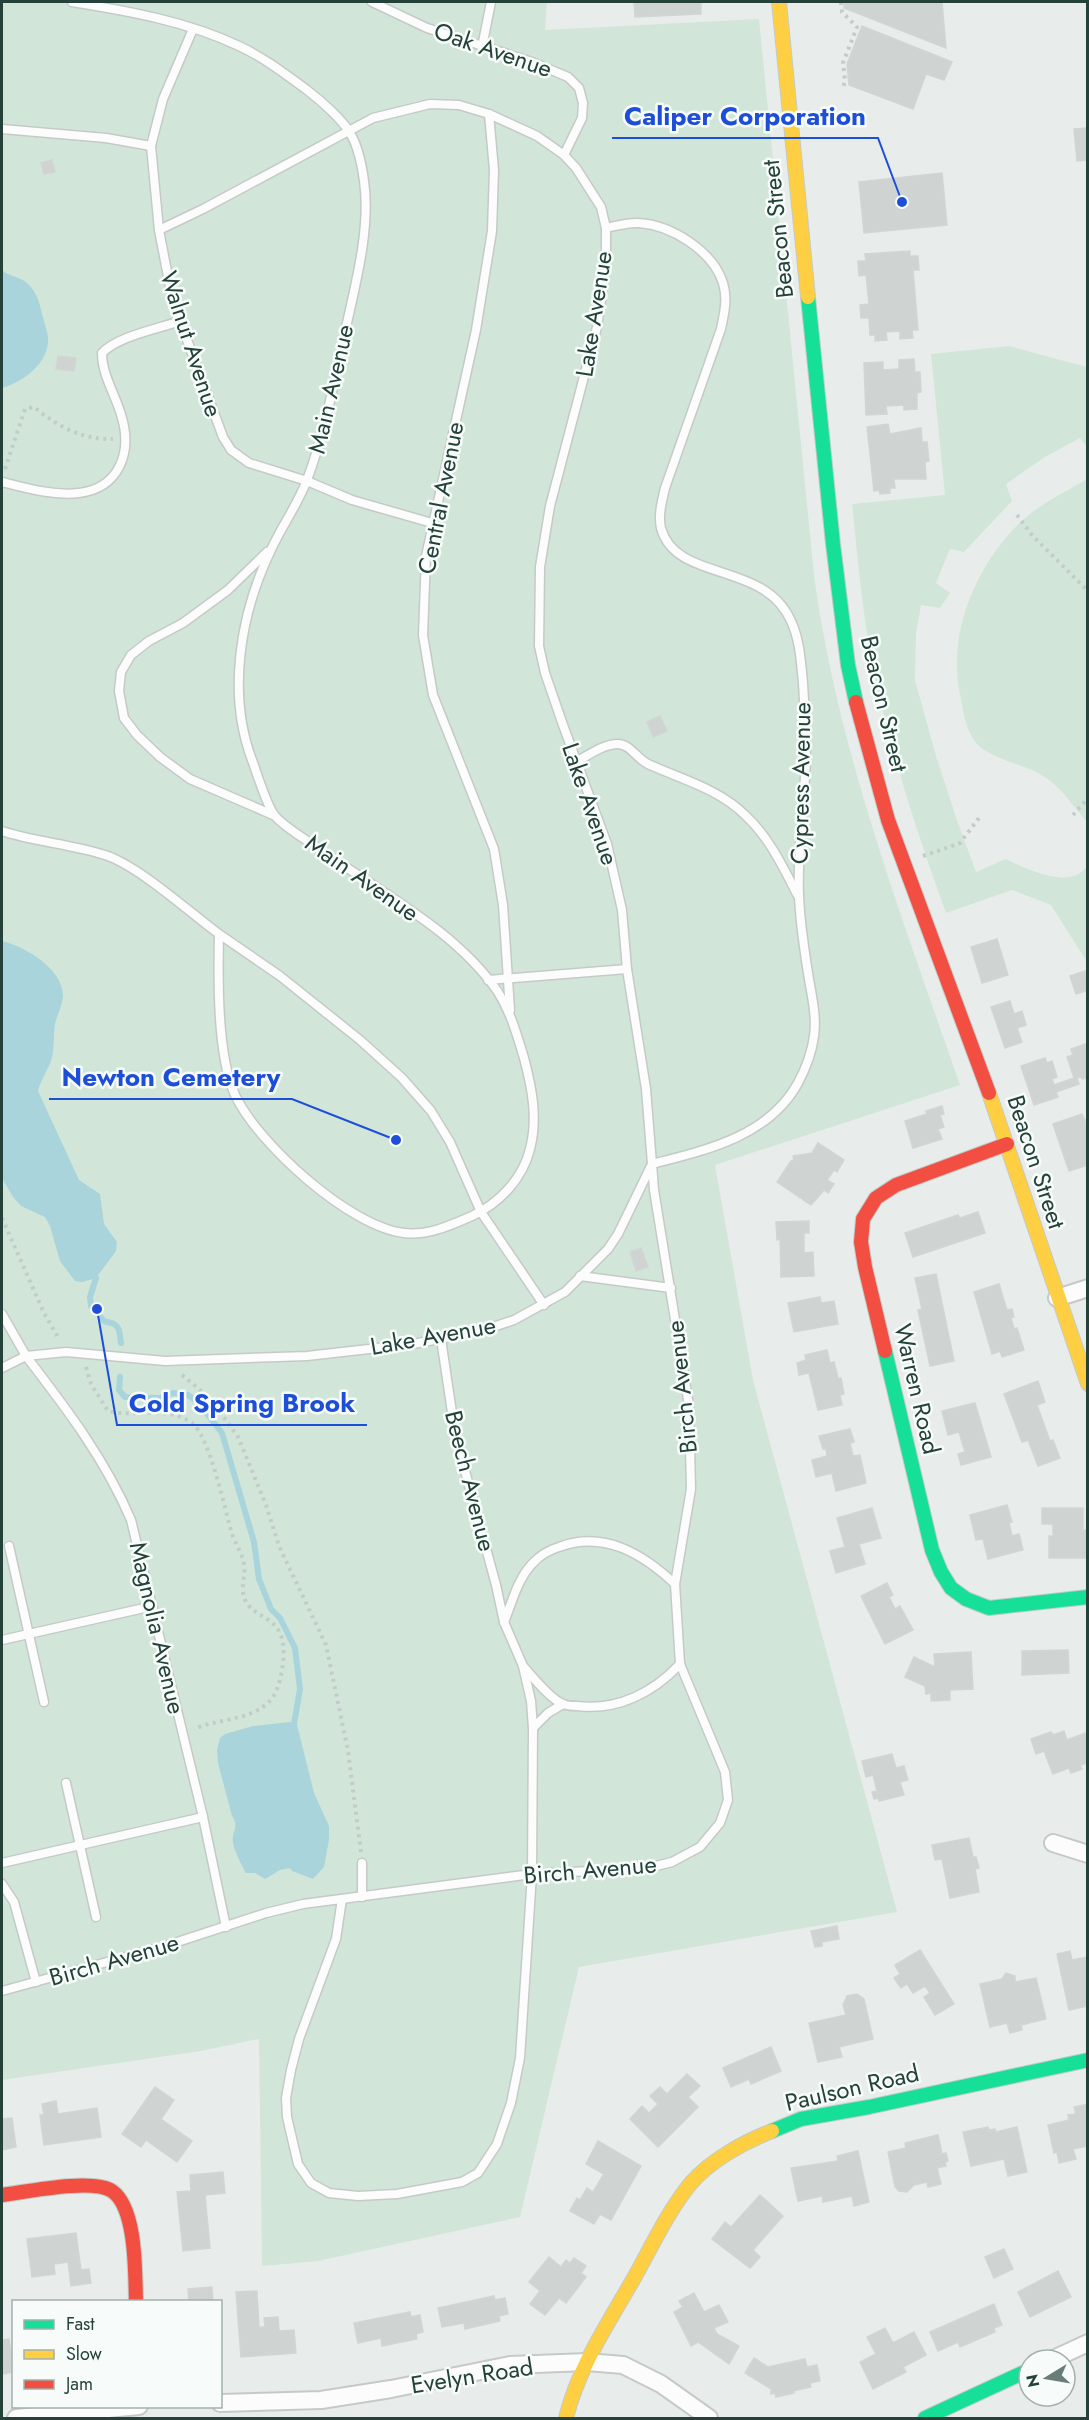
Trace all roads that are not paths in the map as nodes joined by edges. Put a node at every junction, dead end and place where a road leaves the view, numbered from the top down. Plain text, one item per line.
1 (77, 2) edge
2 (372, 2) edge
3 (491, 2) edge
4 (779, 2) edge
5 (193, 29) junction
6 (482, 47) junction
7 (489, 114) junction
8 (2, 129) edge
9 (350, 131) junction
10 (151, 146) junction
11 (564, 155) junction
12 (606, 228) junction
13 (159, 230) junction
14 (180, 321) junction
15 (2, 480) edge
16 (307, 481) junction
17 (432, 523) junction
18 (271, 548) junction
19 (576, 762) junction
20 (273, 815) junction
21 (2, 831) edge
22 (799, 898) junction
23 (219, 934) junction
24 (627, 969) junction
25 (507, 978) junction
26 (488, 980) junction
27 (511, 1016) junction
28 (1007, 1144) junction
29 (652, 1164) junction
30 (482, 1212) junction
31 (580, 1276) junction
32 (671, 1288) junction
33 (1088, 1288) edge
34 (1057, 1298) junction
35 (544, 1305) junction
36 (2, 1314) edge
37 (441, 1339) junction
38 (26, 1356) junction
39 (2, 1368) edge
40 (1088, 1384) edge
41 (9, 1546) dead end
42 (675, 1584) junction
43 (1088, 1597) edge
44 (153, 1606) junction
45 (504, 1622) junction
46 (28, 1634) junction
47 (2, 1640) edge
48 (680, 1664) junction
49 (523, 1666) junction
50 (44, 1702) dead end
51 (563, 1704) junction
52 (533, 1728) junction
53 (66, 1784) dead end
54 (203, 1817) junction
55 (80, 1844) junction
56 (1053, 1844) dead end
57 (1088, 1854) edge
58 (2, 1863) edge
59 (362, 1863) road end
60 (532, 1874) junction
61 (2, 1884) edge
62 (362, 1896) junction
63 (342, 1899) junction
64 (96, 1917) dead end
65 (226, 1927) junction
66 (36, 1982) junction
67 (2, 1991) edge
68 (1088, 2060) edge
69 (2, 2195) edge
70 (136, 2300) edge
71 (587, 2362) junction
72 (1017, 2376) edge
73 (222, 2403) edge
74 (118, 2408) edge
75 (16, 2418) edge
76 (566, 2418) edge
77 (709, 2418) edge
78 (925, 2418) edge

1 - 5 lane, Main Avenue
2 - 6 lane, Oak Avenue
3 - 6 lane
4 - 28 street, Beacon Street
5 - 9 lane, Main Avenue
5 - 10 lane, Walnut Avenue
6 - 11 lane, Oak Avenue
7 - 9 lane, Lake Avenue
7 - 11 lane, Lake Avenue
7 - 17 lane, Central Avenue
8 - 10 lane
9 - 13 lane, Lake Avenue
9 - 16 lane, Main Avenue
10 - 13 lane, Walnut Avenue
11 - 12 lane, Lake Avenue
12 - 19 lane, Lake Avenue
12 - 22 lane, Cypress Avenue
13 - 14 lane, Walnut Avenue
14 - 15 lane
14 - 16 lane, Walnut Avenue
16 - 17 lane, Walnut Avenue
16 - 18 lane, Main Avenue
17 - 25 lane, Central Avenue
18 - 20 lane, Main Avenue
18 - 20 lane
19 - 22 lane
19 - 24 lane, Lake Avenue
20 - 26 lane, Main Avenue
21 - 23 lane
22 - 29 lane, Cypress Avenue
23 - 30 lane
23 - 30 lane, Main Avenue
24 - 25 lane
24 - 29 lane, Lake Avenue
25 - 26 lane
25 - 27 lane, Central Avenue
26 - 27 lane, Main Avenue
27 - 30 lane, Main Avenue
28 - 34 street, Beacon Street
28 - 43 street, Warren Road
29 - 31 lane, Lake Avenue
29 - 32 lane, Birch Avenue
30 - 35 lane
31 - 32 lane
31 - 35 lane, Lake Avenue
32 - 42 lane, Birch Avenue
33 - 34 street
34 - 40 street, Beacon Street
35 - 37 lane, Lake Avenue
36 - 38 lane
37 - 38 lane, Lake Avenue
37 - 45 lane, Beech Avenue
38 - 39 lane
38 - 44 lane, Magnolia Avenue
41 - 46 lane
42 - 45 lane
42 - 48 lane, Birch Avenue
44 - 46 lane
44 - 54 lane, Magnolia Avenue
45 - 49 lane
46 - 47 lane
46 - 50 lane
48 - 51 lane
48 - 60 lane, Birch Avenue
49 - 51 lane
49 - 52 lane
51 - 52 lane
52 - 60 lane
53 - 55 lane
54 - 55 lane
54 - 65 lane, Magnolia Avenue
55 - 58 lane
55 - 64 lane
56 - 57 street
59 - 62 lane
60 - 62 lane, Birch Avenue
60 - 63 lane
61 - 66 lane
62 - 63 lane, Birch Avenue
63 - 65 lane, Birch Avenue
65 - 66 lane, Birch Avenue
66 - 67 lane, Birch Avenue
68 - 71 street, Paulson Road
69 - 70 street
71 - 73 street, Evelyn Road
71 - 76 street, Paulson Road
71 - 77 street, Evelyn Road
72 - 78 street
74 - 75 street

